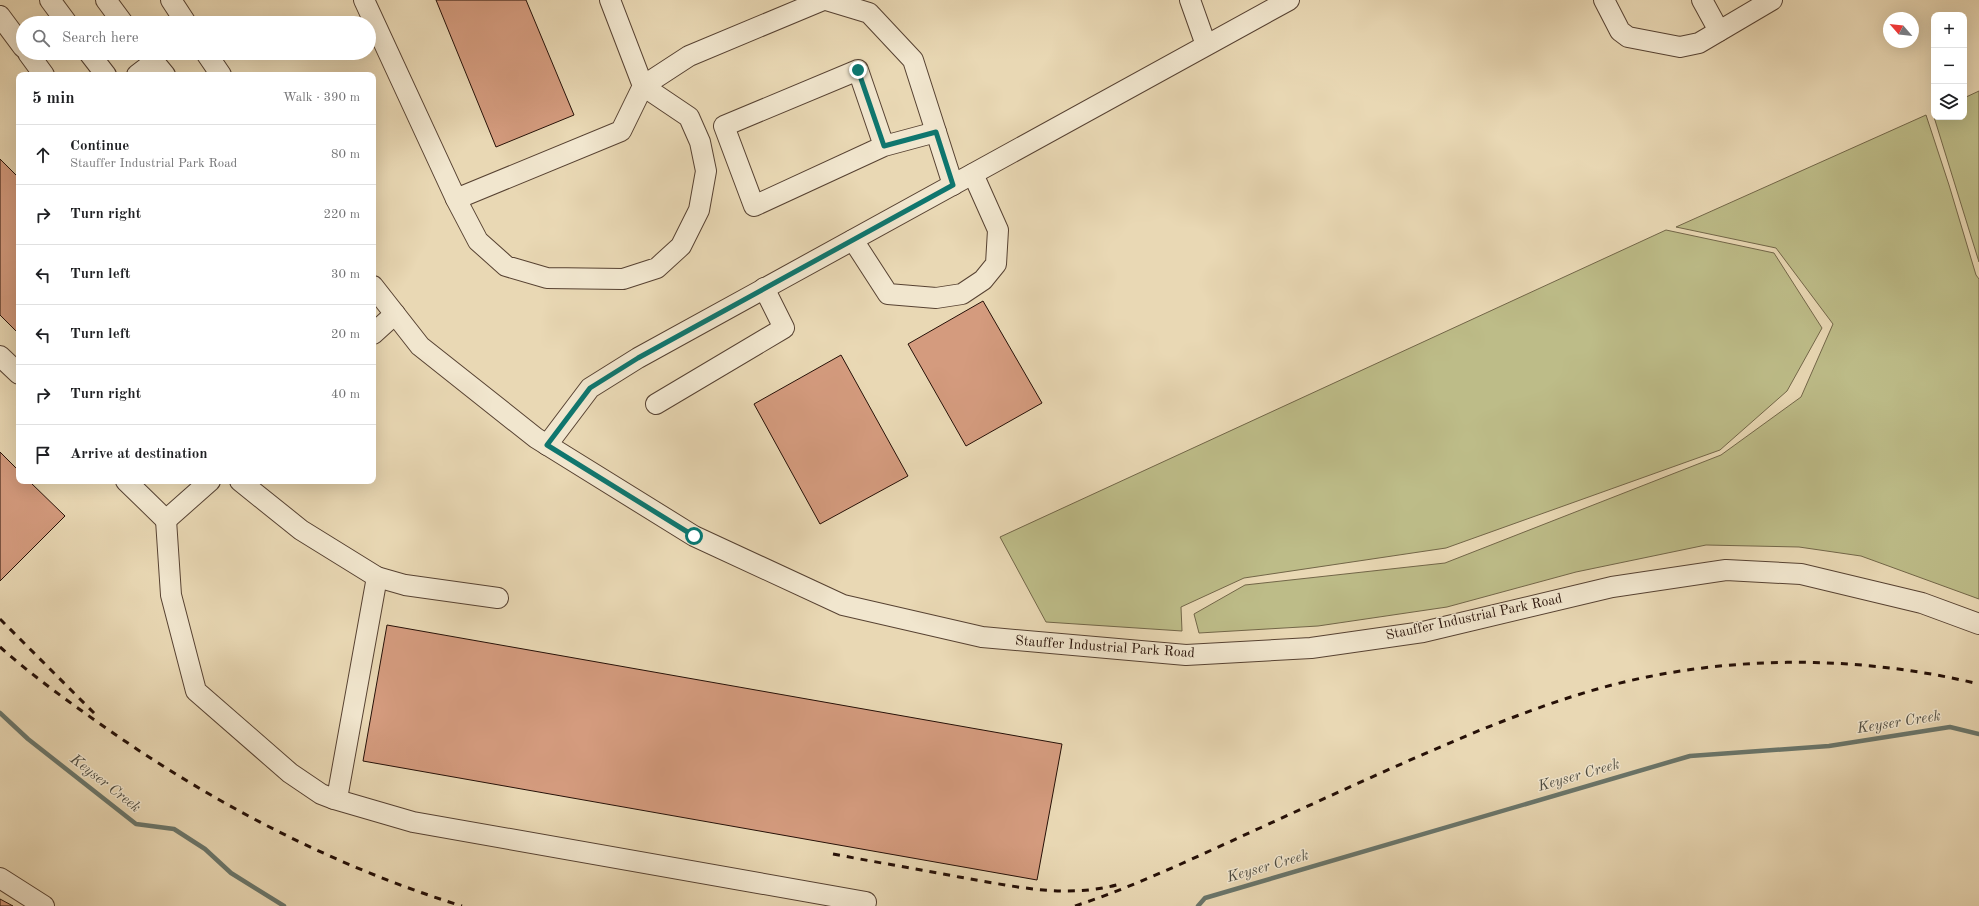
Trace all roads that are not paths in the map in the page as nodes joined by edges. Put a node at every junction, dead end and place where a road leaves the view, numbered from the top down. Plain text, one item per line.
1 (50, 0) edge
2 (106, 0) edge
3 (171, 0) edge
4 (364, 0) edge
5 (610, 0) edge
6 (823, 0) edge
7 (826, 0) edge
8 (1190, 0) edge
9 (1289, 0) edge
10 (1604, 0) edge
11 (1702, 0) edge
12 (1772, 0) edge
13 (0, 16) edge
14 (62, 16) edge
15 (118, 16) edge
16 (181, 16) edge
17 (371, 16) edge
18 (376, 26) edge
19 (1719, 31) junction
20 (16, 38) edge
21 (1206, 45) junction
22 (33, 60) edge
23 (94, 60) edge
24 (211, 60) edge
25 (156, 63) edge
26 (42, 72) edge
27 (104, 72) edge
28 (142, 72) edge
29 (219, 72) edge
30 (643, 86) junction
31 (936, 132) junction
32 (884, 146) junction
33 (973, 174) junction
34 (953, 185) junction
35 (456, 198) junction
36 (853, 240) junction
37 (764, 288) junction
38 (376, 290) edge
39 (395, 314) junction
40 (376, 331) edge
41 (0, 356) edge
42 (16, 371) edge
43 (656, 404) dead end
44 (547, 445) junction
45 (129, 484) edge
46 (207, 484) edge
47 (244, 484) edge
48 (166, 520) junction
49 (377, 577) junction
50 (498, 598) dead end
51 (1979, 624) edge
52 (334, 800) junction
53 (0, 878) edge
54 (866, 902) dead end
55 (41, 905) edge

1 - 14 street
2 - 15 street
3 - 16 street
4 - 17 street
5 - 30 street
6 - 30 street
7 - 31 street
8 - 21 street
9 - 21 street
10 - 19 street
11 - 19 street
12 - 19 street
13 - 20 street
18 - 35 street
21 - 33 street
22 - 26 street
23 - 27 street
24 - 29 street
25 - 28 street
30 - 35 street
30 - 35 street
31 - 32 street
31 - 34 street
32 - 32 street
33 - 34 street
33 - 36 street
34 - 36 street
36 - 37 street
37 - 43 street
37 - 44 street
38 - 39 street, Stauffer Industrial Park Road
39 - 40 street
39 - 44 street, Stauffer Industrial Park Road
41 - 42 street
44 - 51 street, Stauffer Industrial Park Road
45 - 48 street
46 - 48 street
47 - 49 street
48 - 52 street
49 - 50 street
49 - 52 street
52 - 54 street
53 - 55 street

